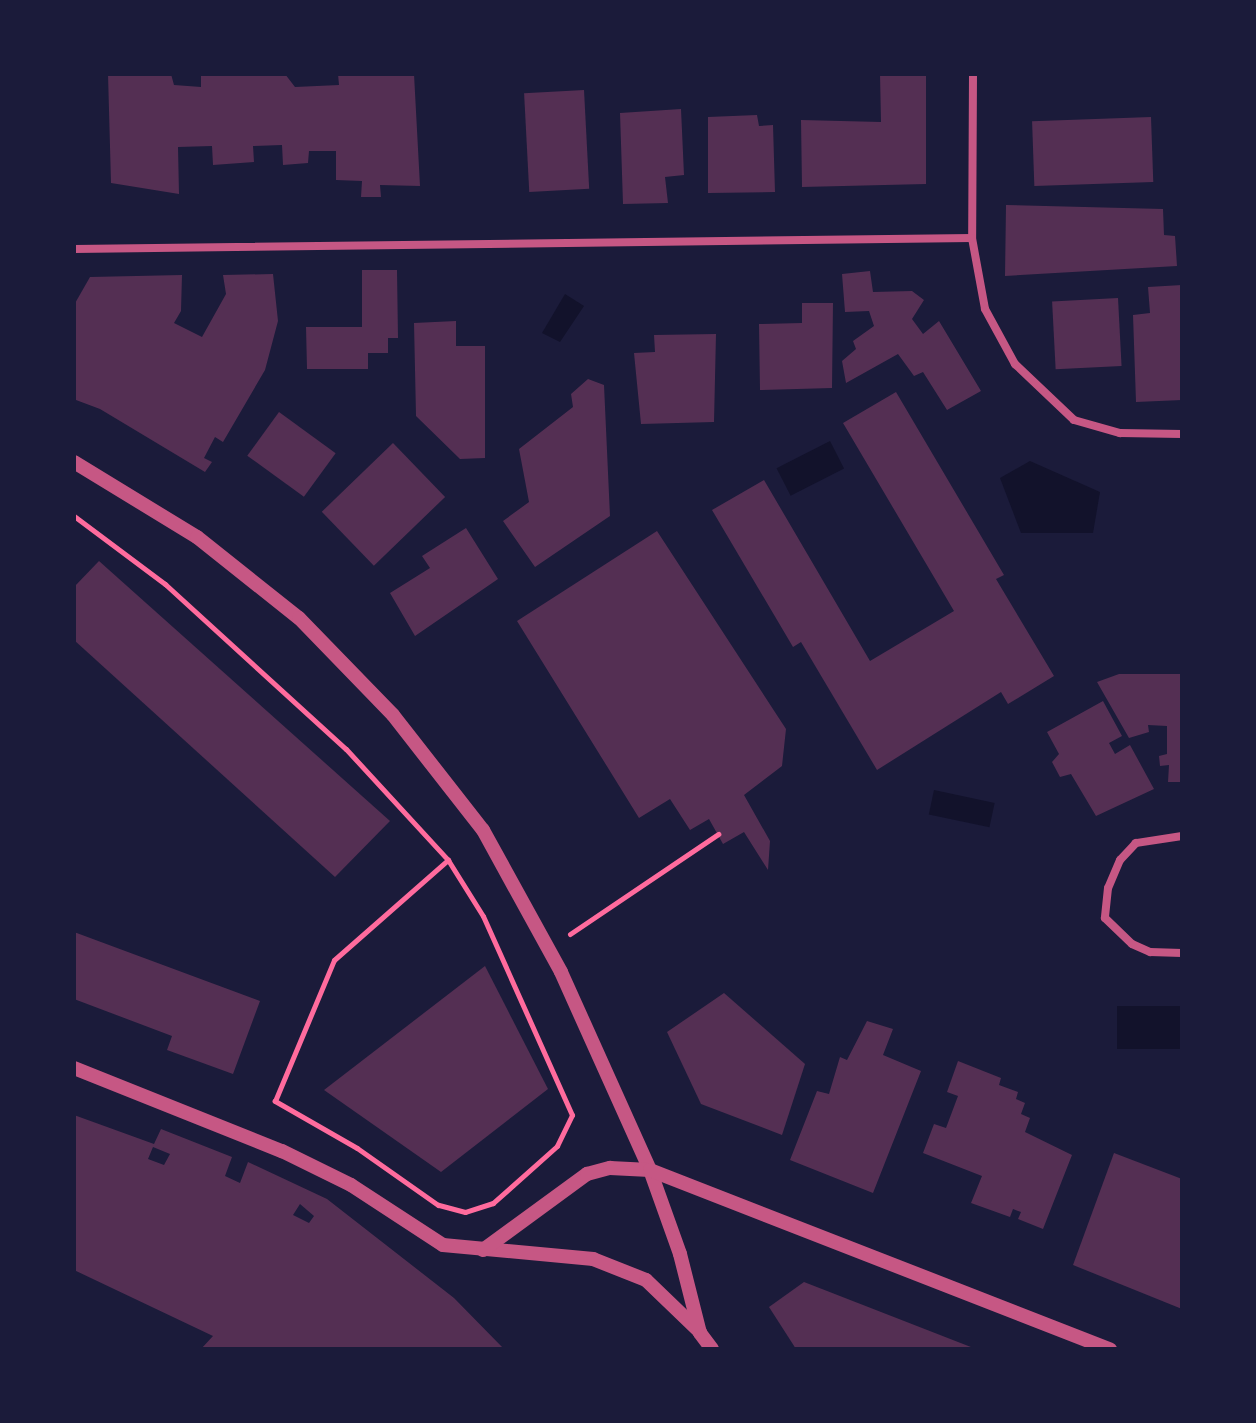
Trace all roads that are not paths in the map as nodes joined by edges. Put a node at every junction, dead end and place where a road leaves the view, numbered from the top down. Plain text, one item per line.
1 (973, 74) edge
2 (972, 238) junction
3 (74, 249) edge
4 (1182, 434) edge
5 (74, 462) edge
6 (1182, 836) edge
7 (1182, 953) edge
8 (74, 1068) edge
9 (650, 1170) junction
10 (483, 1250) junction
11 (700, 1333) junction
12 (712, 1349) edge
13 (1110, 1349) edge

1 - 2 street
2 - 3 street
2 - 4 street
5 - 9 street
6 - 7 street
8 - 10 street
9 - 10 street
9 - 11 street
9 - 13 street
10 - 11 street
11 - 12 street

